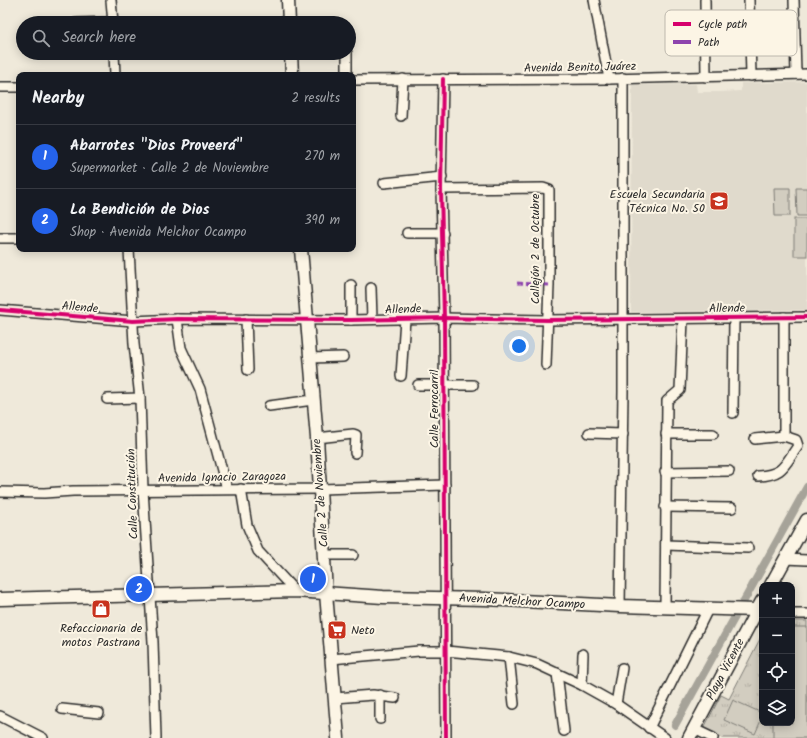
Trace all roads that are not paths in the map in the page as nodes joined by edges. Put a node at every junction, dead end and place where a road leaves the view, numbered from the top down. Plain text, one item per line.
1 (111, 0) edge
2 (288, 0) edge
3 (594, 0) edge
4 (705, 0) edge
5 (749, 0) edge
6 (794, 0) edge
7 (705, 10) edge
8 (749, 10) edge
9 (794, 10) edge
10 (112, 16) edge
11 (289, 16) edge
12 (706, 56) edge
13 (750, 56) edge
14 (796, 56) edge
15 (114, 60) edge
16 (291, 60) edge
17 (347, 60) edge
18 (115, 72) edge
19 (292, 72) edge
20 (347, 72) edge
21 (796, 74) junction
22 (807, 74) edge
23 (751, 76) junction
24 (706, 77) junction
25 (623, 78) junction
26 (403, 79) junction
27 (443, 79) junction
28 (609, 79) junction
29 (356, 80) edge
30 (0, 87) edge
31 (16, 87) edge
32 (401, 116) dead end
33 (442, 177) junction
34 (384, 183) dead end
35 (442, 190) junction
36 (443, 232) junction
37 (408, 233) dead end
38 (0, 238) edge
39 (16, 238) edge
40 (129, 252) edge
41 (301, 252) edge
42 (351, 285) dead end
43 (371, 288) dead end
44 (0, 310) edge
45 (784, 317) junction
46 (807, 317) edge
47 (444, 318) junction
48 (734, 318) junction
49 (177, 319) junction
50 (246, 319) junction
51 (405, 319) junction
52 (622, 319) junction
53 (683, 319) junction
54 (306, 320) junction
55 (352, 320) junction
56 (372, 320) junction
57 (547, 320) junction
58 (133, 321) junction
59 (310, 358) junction
60 (343, 358) dead end
61 (546, 365) dead end
62 (248, 370) dead end
63 (401, 376) dead end
64 (418, 385) dead end
65 (444, 385) junction
66 (473, 385) dead end
67 (140, 398) junction
68 (107, 399) dead end
69 (313, 400) junction
70 (269, 406) dead end
71 (733, 413) dead end
72 (589, 433) dead end
73 (623, 434) junction
74 (666, 434) junction
75 (713, 434) dead end
76 (784, 436) junction
77 (317, 438) junction
78 (755, 439) dead end
79 (355, 453) dead end
80 (729, 471) dead end
81 (665, 472) junction
82 (758, 476) dead end
83 (445, 486) junction
84 (227, 489) junction
85 (241, 489) junction
86 (321, 489) junction
87 (143, 490) junction
88 (0, 492) edge
89 (665, 507) junction
90 (732, 508) dead end
91 (807, 520) edge
92 (666, 545) junction
93 (748, 548) dead end
94 (324, 555) junction
95 (353, 555) dead end
96 (785, 559) junction
97 (807, 560) edge
98 (773, 582) edge
99 (295, 591) junction
100 (326, 593) junction
101 (150, 595) junction
102 (446, 598) junction
103 (0, 599) edge
104 (620, 606) junction
105 (664, 607) junction
106 (758, 608) edge
107 (708, 609) junction
108 (795, 609) edge
109 (807, 610) edge
110 (795, 614) edge
111 (807, 614) edge
112 (446, 651) junction
113 (584, 654) dead end
114 (510, 657) junction
115 (331, 659) junction
116 (622, 668) dead end
117 (557, 673) junction
118 (582, 685) junction
119 (380, 695) junction
120 (335, 698) junction
121 (395, 698) dead end
122 (514, 704) dead end
123 (616, 704) junction
124 (62, 709) dead end
125 (99, 713) dead end
126 (0, 716) edge
127 (380, 719) dead end
128 (649, 728) junction
129 (564, 731) dead end
130 (692, 734) edge
131 (43, 738) edge
132 (156, 738) edge
133 (338, 738) edge
134 (446, 738) edge
135 (665, 738) edge
136 (713, 738) edge

1 - 10 street
2 - 11 main road
3 - 28 street
4 - 7 street
5 - 8 street
6 - 9 street
12 - 24 street
13 - 23 street
14 - 21 street
15 - 18 street
16 - 19 main road
17 - 20 street
21 - 22 street, Avenida Benito Juárez
21 - 23 street, Avenida Benito Juárez
23 - 24 street, Avenida Benito Juárez
24 - 25 street, Avenida Benito Juárez
25 - 28 street, Avenida Benito Juárez
25 - 52 street
26 - 27 street, Avenida Benito Juárez
26 - 29 street, Avenida Benito Juárez
26 - 32 street
27 - 28 street, Avenida Benito Juárez
27 - 33 street, Calle Ferrocarril
30 - 31 street
33 - 34 street
33 - 35 street, Calle Ferrocarril
35 - 36 street, Calle Ferrocarril
35 - 57 street, Callejón 2 de Octubre
36 - 37 street
36 - 47 street, Calle Ferrocarril
38 - 39 street
40 - 58 street, Calle Constitución
41 - 54 main road, Calle 2 de Noviembre
42 - 55 street
43 - 56 street
44 - 58 street, Allende
45 - 46 street, Allende
45 - 48 street, Allende
45 - 76 street
47 - 51 street, Allende
47 - 57 street, Allende
47 - 65 street, Calle Ferrocarril
48 - 53 street, Allende
48 - 71 street
49 - 50 street, Allende
49 - 58 street, Allende
49 - 84 street
50 - 54 street, Allende
50 - 62 street
51 - 56 street, Allende
51 - 63 street
52 - 53 street, Allende
52 - 57 street, Allende
52 - 73 street
53 - 74 street
54 - 55 street, Allende
54 - 59 main road, Calle 2 de Noviembre
55 - 56 street, Allende
57 - 61 street
58 - 67 street, Calle Constitución
59 - 60 street
59 - 69 main road, Calle 2 de Noviembre
64 - 65 street
65 - 66 street
65 - 83 street, Calle Ferrocarril
67 - 68 street
67 - 87 street, Calle Constitución
69 - 70 street
69 - 77 main road, Calle 2 de Noviembre
72 - 73 street
73 - 104 street
74 - 75 street
74 - 81 street
76 - 78 street
76 - 82 street
77 - 79 street
77 - 86 main road, Calle 2 de Noviembre
80 - 81 street
81 - 89 street
83 - 86 street, Avenida Ignacio Zaragoza
83 - 102 street, Calle Ferrocarril
84 - 85 street, Avenida Ignacio Zaragoza
84 - 87 street, Avenida Ignacio Zaragoza
85 - 86 street, Avenida Ignacio Zaragoza
85 - 99 street
86 - 94 main road, Calle 2 de Noviembre
87 - 88 street, Avenida Ignacio Zaragoza
87 - 101 street, Calle Constitución
89 - 90 street
89 - 92 street
91 - 96 main road
92 - 93 street
92 - 105 street
94 - 95 street
94 - 100 main road, Calle 2 de Noviembre
96 - 97 street
96 - 98 main road
99 - 100 main road, Avenida Melchor Ocampo
99 - 101 main road, Avenida Melchor Ocampo
100 - 102 main road, Avenida Melchor Ocampo
100 - 115 main road, Calle 2 de Noviembre
101 - 103 main road, Avenida Melchor Ocampo
101 - 132 street, Calle Constitución
102 - 104 main road, Avenida Melchor Ocampo
102 - 112 street, Calle Ferrocarril
104 - 105 main road, Avenida Melchor Ocampo
105 - 107 main road, Avenida Melchor Ocampo
106 - 107 main road, Avenida Melchor Ocampo
106 - 130 main road, Playa Vicente
107 - 128 street
108 - 109 street
110 - 111 street
112 - 114 street
112 - 115 street
112 - 134 street, Calle Ferrocarril
113 - 118 street
114 - 117 street
114 - 122 street
115 - 120 main road, Calle 2 de Noviembre
116 - 123 street
117 - 118 street
117 - 129 street
118 - 123 street
119 - 120 street
119 - 121 street
119 - 127 street
120 - 133 main road, Calle 2 de Noviembre
123 - 128 street
124 - 125 street
126 - 131 street
128 - 135 street
130 - 136 street

